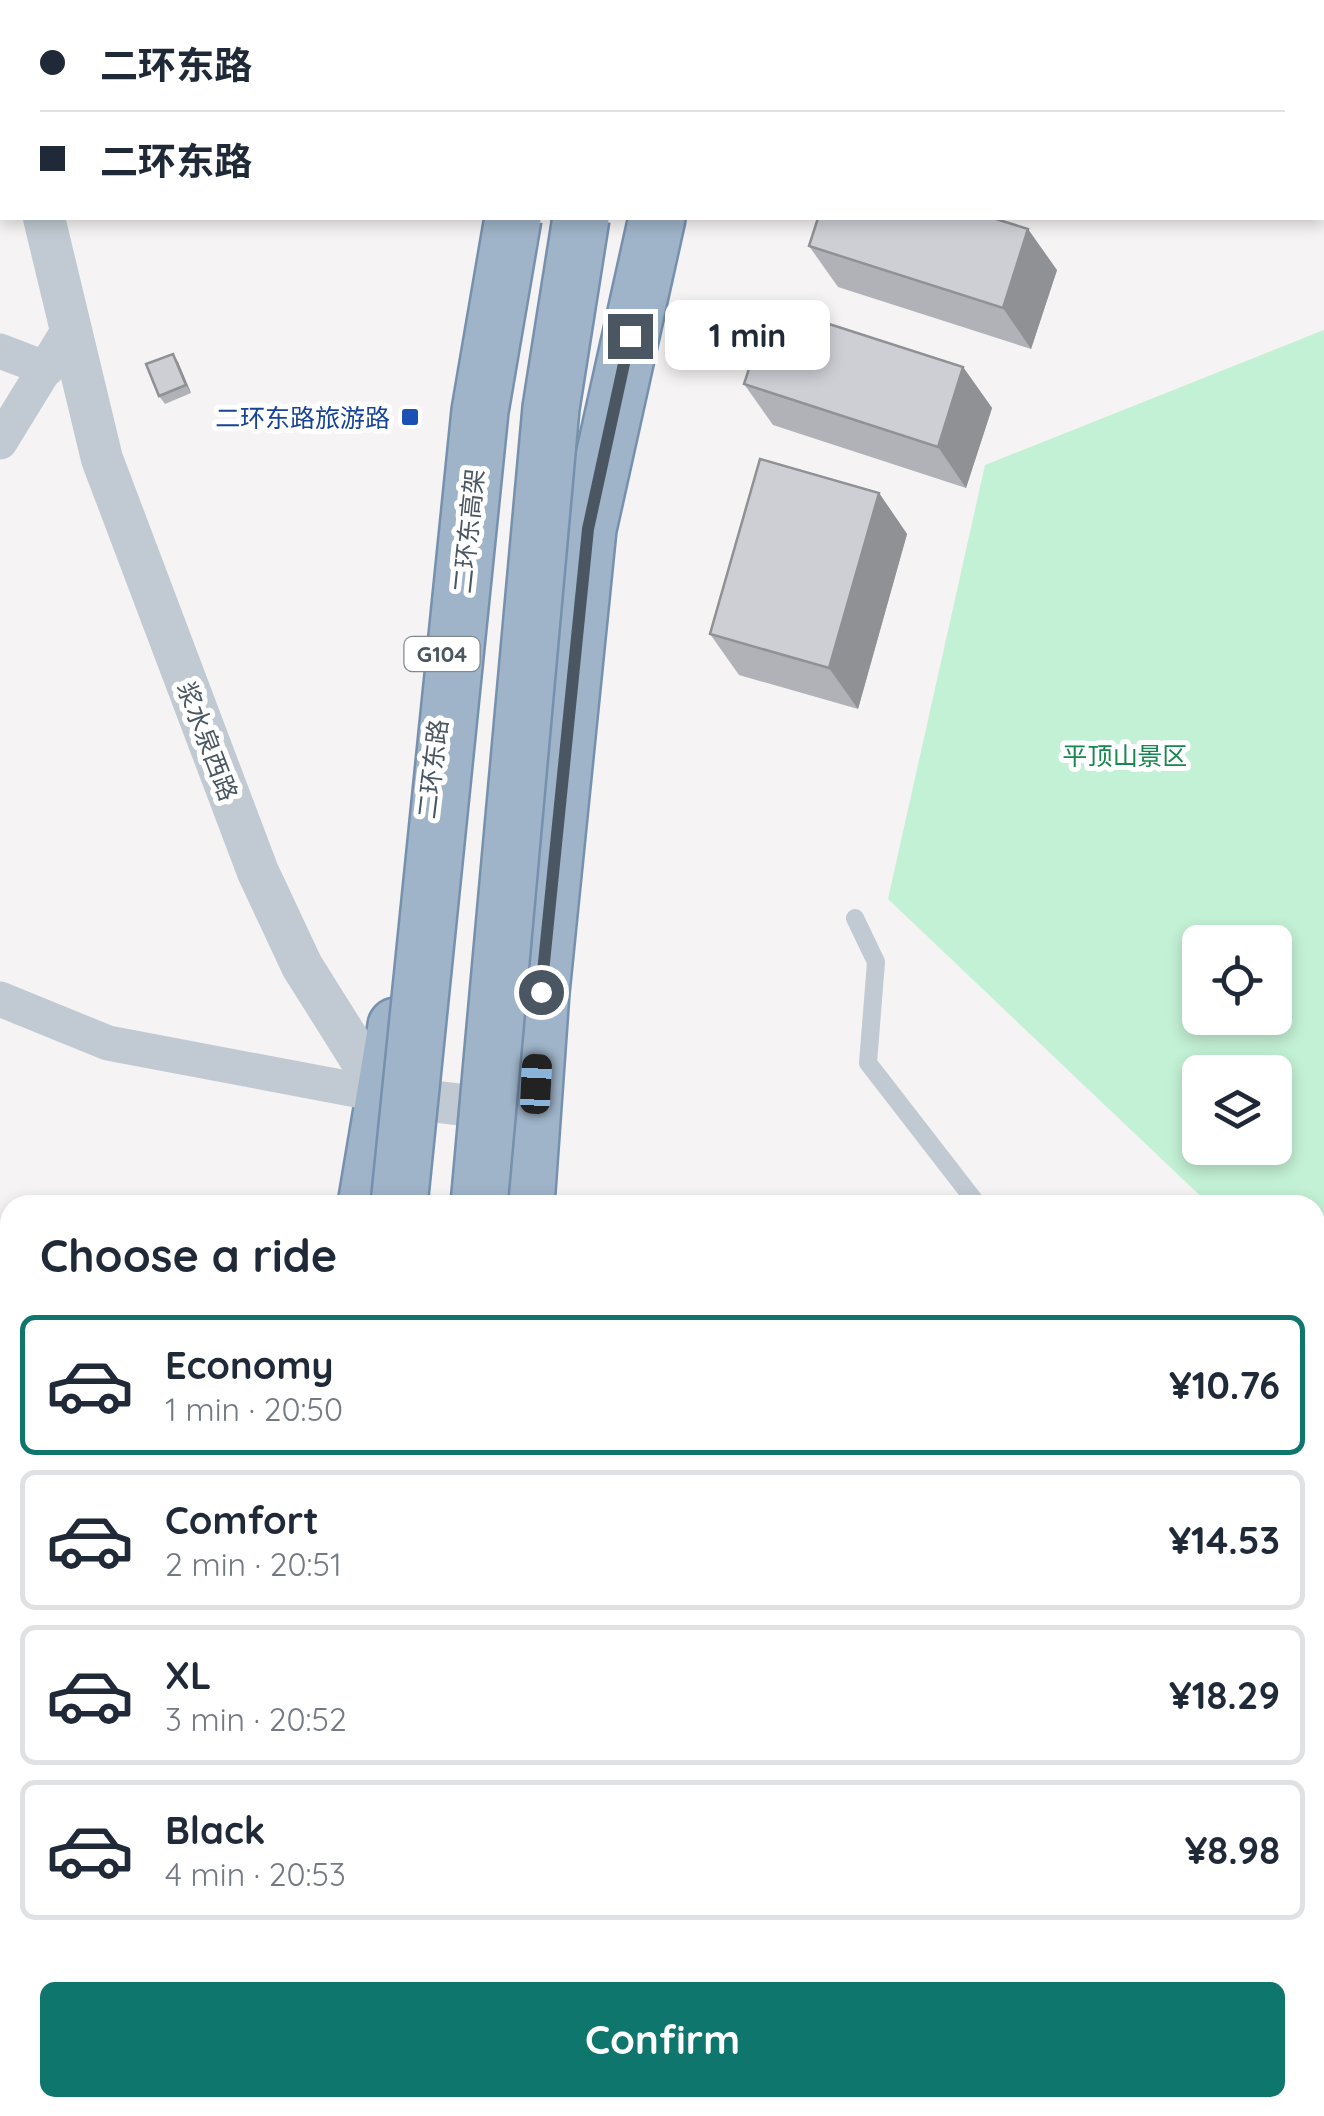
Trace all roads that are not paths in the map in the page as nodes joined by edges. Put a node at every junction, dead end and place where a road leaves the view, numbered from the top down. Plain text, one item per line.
1 (44, 220) edge
2 (514, 220) edge
3 (515, 220) edge
4 (581, 220) edge
5 (658, 220) edge
6 (70, 328) junction
7 (0, 352) edge
8 (47, 369) junction
9 (0, 442) edge
10 (855, 918) dead end
11 (0, 999) edge
12 (382, 1095) junction
13 (534, 1114) junction
14 (367, 1195) edge
15 (401, 1195) edge
16 (480, 1195) edge
17 (527, 1195) edge
18 (970, 1195) edge

1 - 6 street, 浆水泉西路
2 - 12 highway, 二环东路 / G104
3 - 15 highway, 二环东高架, bridge
4 - 16 highway, bridge
5 - 13 highway
6 - 8 street
6 - 12 street, 浆水泉西路
7 - 8 street
8 - 9 street
10 - 18 lane
11 - 12 street
12 - 13 street
12 - 14 highway, 二环东路 / G104
13 - 17 highway

